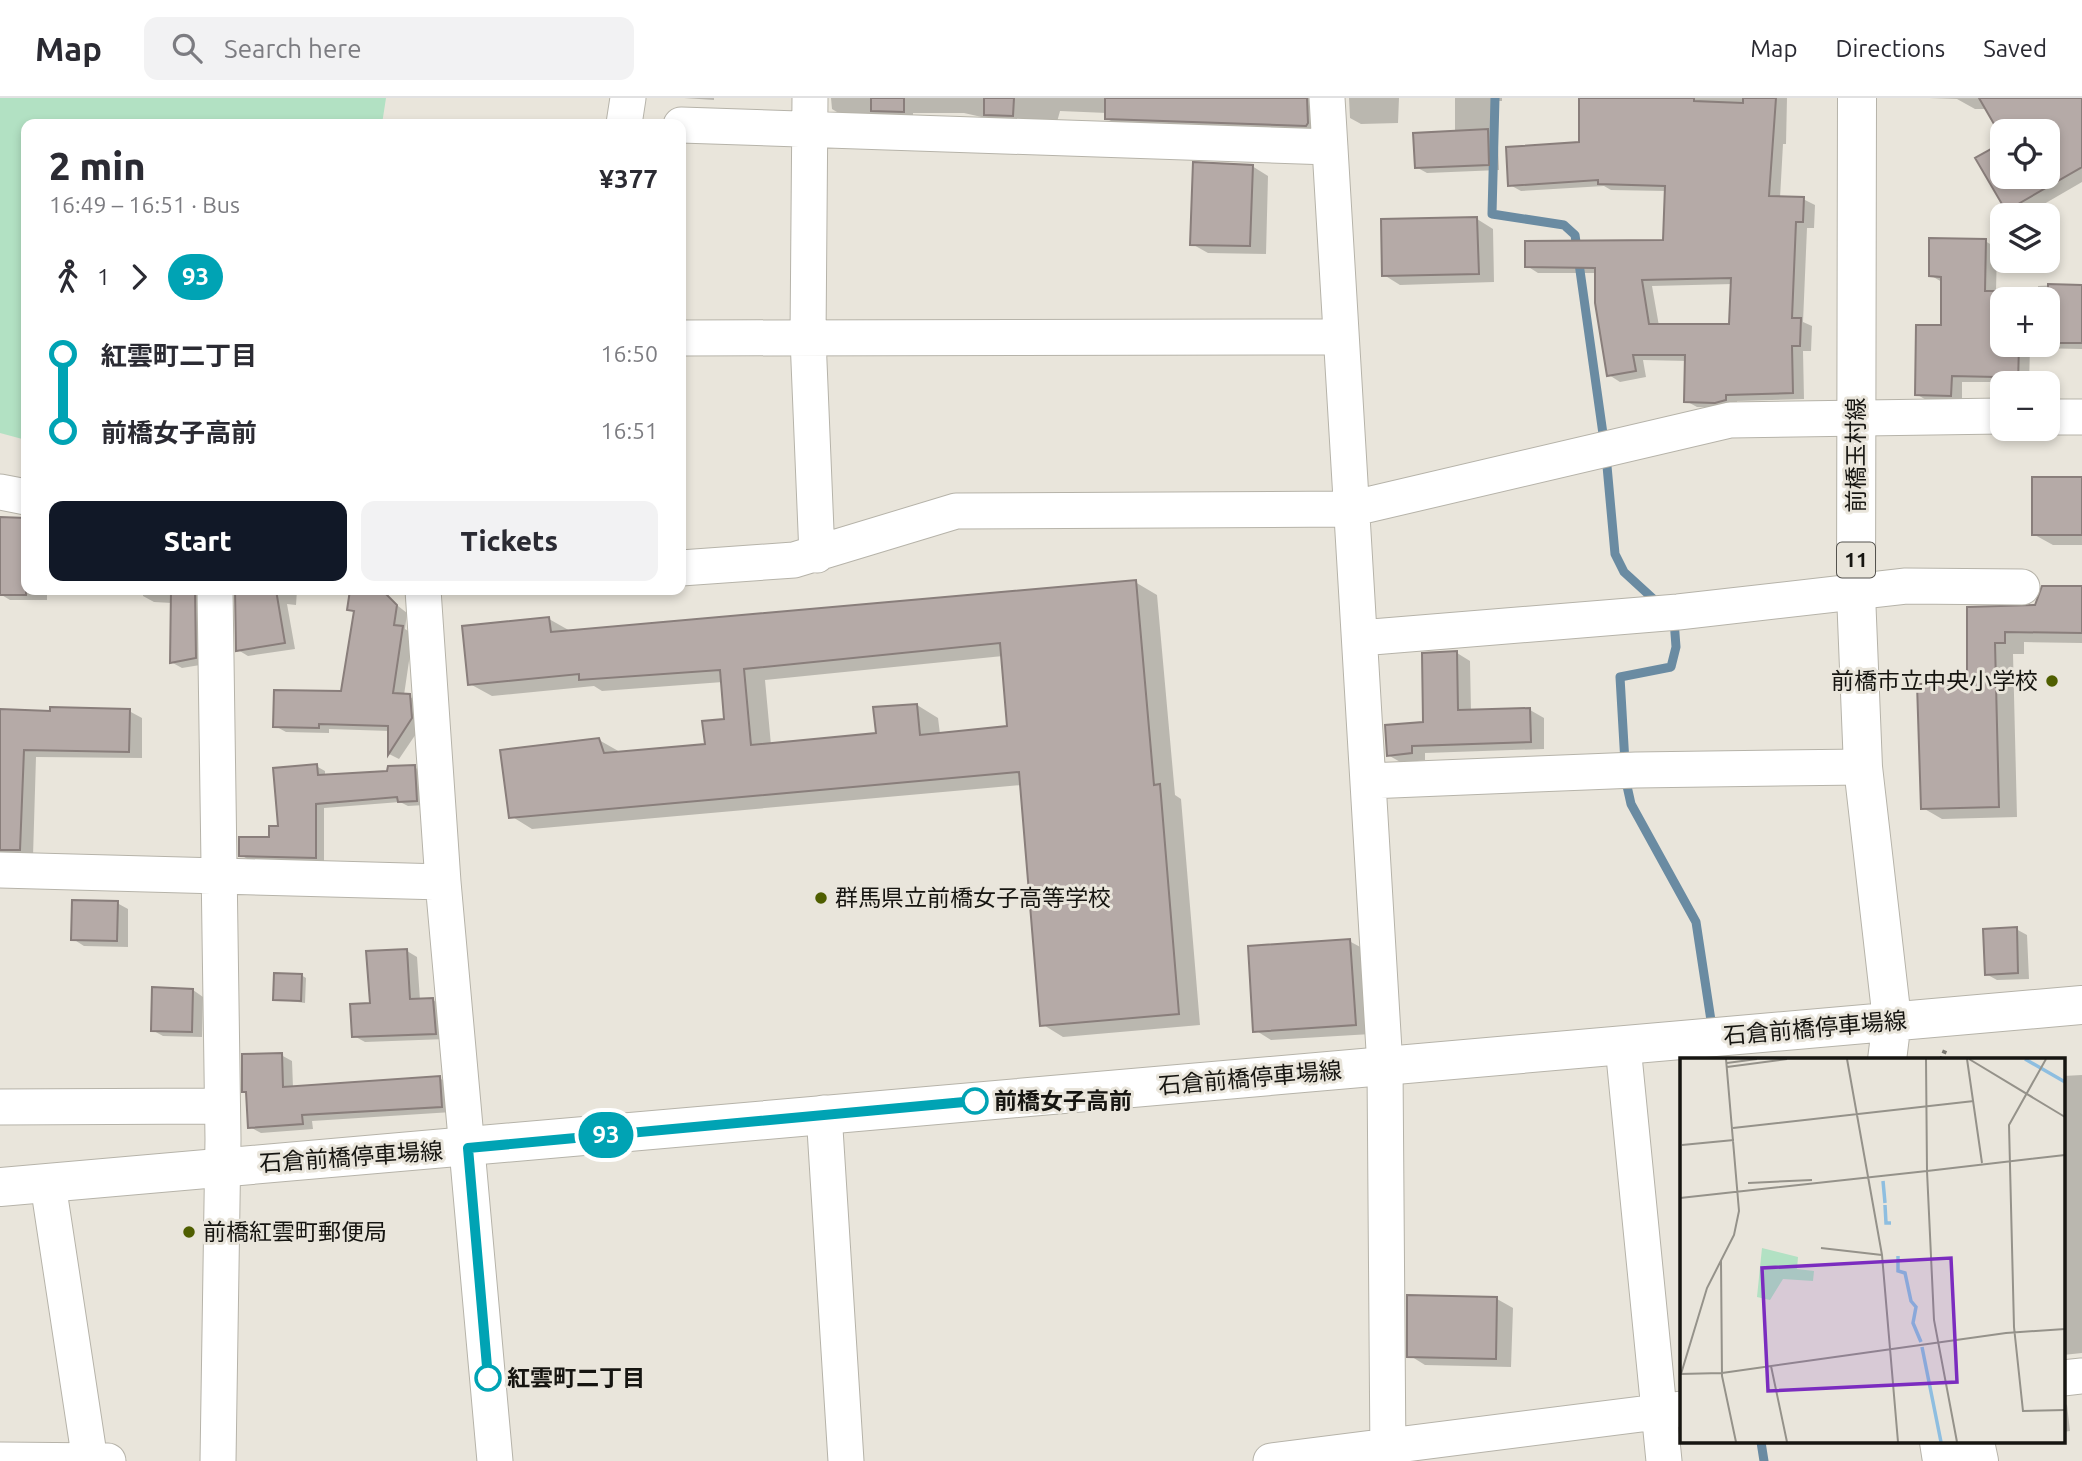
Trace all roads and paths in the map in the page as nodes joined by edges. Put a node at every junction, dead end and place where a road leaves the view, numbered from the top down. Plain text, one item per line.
1 (628, 98) edge
2 (1327, 98) edge
3 (1857, 98) edge
4 (810, 114) edge
5 (625, 119) edge
6 (686, 125) edge
7 (1330, 147) junction
8 (1340, 337) junction
9 (686, 338) edge
10 (808, 338) junction
11 (1990, 416) edge
12 (2060, 417) edge
13 (2082, 417) edge
14 (1856, 419) junction
15 (0, 492) edge
16 (21, 496) edge
17 (1350, 509) junction
18 (817, 555) junction
19 (686, 568) edge
20 (2022, 587) dead end
21 (1856, 594) junction
22 (215, 595) edge
23 (423, 595) edge
24 (1360, 638) junction
25 (1863, 767) junction
26 (1368, 781) junction
27 (0, 870) edge
28 (220, 878) junction
29 (443, 882) junction
30 (2082, 1005) edge
31 (1892, 1020) junction
32 (1623, 1046) junction
33 (1887, 1058) edge
34 (1913, 1058) edge
35 (1385, 1067) junction
36 (222, 1106) junction
37 (0, 1107) edge
38 (824, 1113) junction
39 (468, 1148) junction
40 (223, 1167) junction
41 (48, 1184) junction
42 (0, 1187) edge
43 (2082, 1376) edge
44 (2064, 1378) edge
45 (1670, 1410) edge
46 (1388, 1455) edge
47 (0, 1461) edge
48 (90, 1461) edge
49 (108, 1461) edge
50 (218, 1461) edge
51 (495, 1461) edge
52 (846, 1461) edge
53 (1271, 1461) edge
54 (1664, 1461) edge

1 - 5 street
2 - 7 street
3 - 14 main road, 前橋玉村線 / 11
4 - 6 street
4 - 7 street
4 - 10 street
7 - 8 street
8 - 10 street
8 - 17 street
9 - 10 street
10 - 18 street
11 - 14 street
12 - 13 street
14 - 17 street
14 - 21 main road, 前橋玉村線 / 11
15 - 16 street
17 - 18 street
17 - 24 street
18 - 19 street
20 - 21 street
21 - 24 street
21 - 25 main road, 前橋玉村線 / 11
22 - 28 street
23 - 29 street
24 - 26 street
25 - 26 street
25 - 31 main road, 前橋玉村線 / 11
26 - 35 street
27 - 28 street
28 - 29 street
28 - 36 street
29 - 39 street
30 - 31 main road, 石倉前橋停車場線
31 - 32 main road, 石倉前橋停車場線
31 - 33 main road, 前橋玉村線 / 11
31 - 34 main road, 前橋玉村線 / 11
32 - 35 main road, 石倉前橋停車場線
32 - 45 street
35 - 38 main road, 石倉前橋停車場線
35 - 46 street
36 - 37 street
36 - 40 street
38 - 39 main road, 石倉前橋停車場線
38 - 52 street
39 - 40 main road, 石倉前橋停車場線
39 - 51 street
40 - 41 main road, 石倉前橋停車場線
40 - 50 street
41 - 42 main road, 石倉前橋停車場線
41 - 48 street
43 - 44 street
45 - 46 street
45 - 54 street
46 - 53 street
47 - 48 street
48 - 49 street

